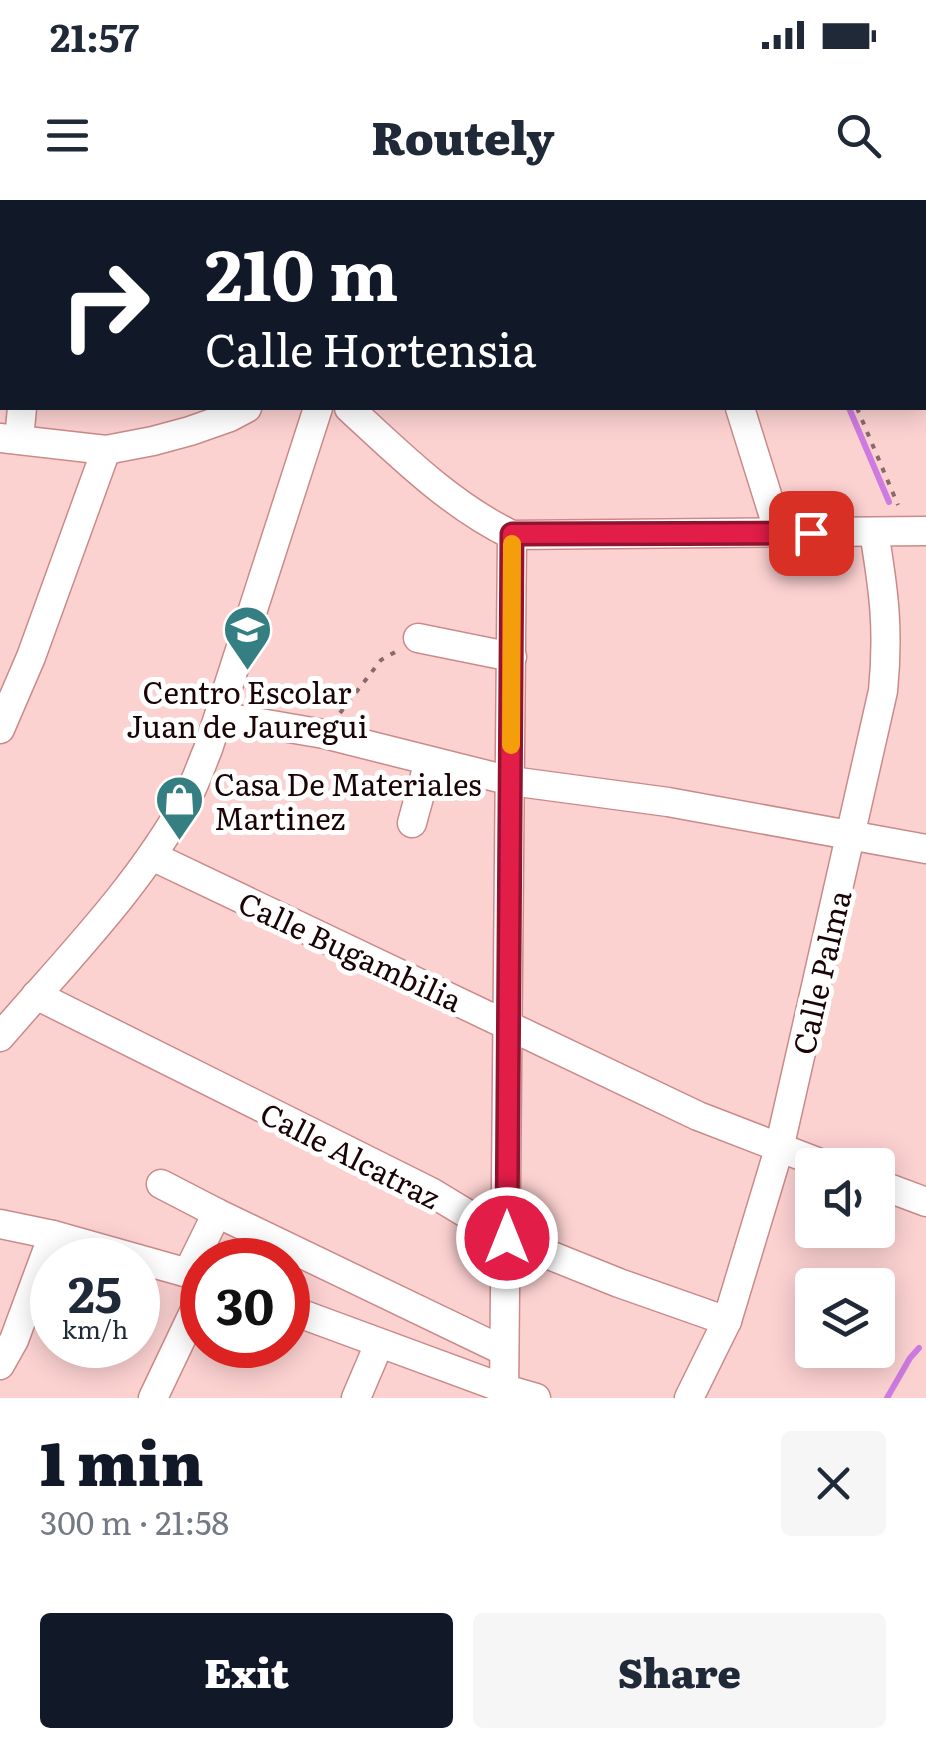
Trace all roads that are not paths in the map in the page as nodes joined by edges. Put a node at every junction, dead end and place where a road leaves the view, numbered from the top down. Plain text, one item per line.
1 (21, 410) edge
2 (317, 410) edge
3 (351, 410) edge
4 (741, 410) edge
5 (231, 411) edge
6 (10, 438) edge
7 (106, 450) junction
8 (917, 530) edge
9 (874, 532) junction
10 (779, 533) junction
11 (512, 534) junction
12 (418, 638) road end
13 (512, 657) junction
14 (219, 716) junction
15 (0, 729) edge
16 (429, 762) junction
17 (511, 781) junction
18 (412, 823) dead end
19 (852, 835) junction
20 (926, 849) edge
21 (152, 856) junction
22 (36, 995) junction
23 (508, 1024) junction
24 (0, 1037) edge
25 (779, 1148) junction
26 (795, 1154) edge
27 (161, 1184) dead end
28 (895, 1190) edge
29 (926, 1202) edge
30 (216, 1213) junction
31 (0, 1224) edge
32 (53, 1235) junction
33 (209, 1238) edge
34 (507, 1238) junction
35 (180, 1275) edge
36 (310, 1317) edge
37 (727, 1321) junction
38 (180, 1328) edge
39 (379, 1344) junction
40 (504, 1351) junction
41 (0, 1365) edge
42 (505, 1394) edge
43 (153, 1398) edge
44 (356, 1398) edge
45 (536, 1398) edge
46 (688, 1398) edge

1 - 6 street
2 - 14 street
3 - 11 street
4 - 10 street
5 - 7 street
6 - 7 street
7 - 15 street
8 - 9 street
9 - 10 street
9 - 19 street, Calle Palma
10 - 11 street
11 - 13 street
12 - 13 street
13 - 17 street
14 - 16 street
14 - 21 street
16 - 17 street
16 - 18 street
17 - 19 street
17 - 23 street
19 - 20 street
19 - 25 street, Calle Palma
21 - 22 street
21 - 23 street, Calle Bugambilia
22 - 24 street
22 - 34 street, Calle Alcatraz
23 - 25 street, Calle Bugambilia
23 - 34 street
25 - 26 street, Calle Bugambilia
25 - 37 street, Calle Palma
27 - 30 street
28 - 29 street
30 - 33 street
30 - 40 street
31 - 32 street
32 - 35 street
32 - 41 street
34 - 37 street, Calle Alcatraz
34 - 40 street
36 - 39 street
37 - 46 street, Calle Palma
38 - 43 street
39 - 42 street
39 - 44 street
40 - 42 street
42 - 45 street

